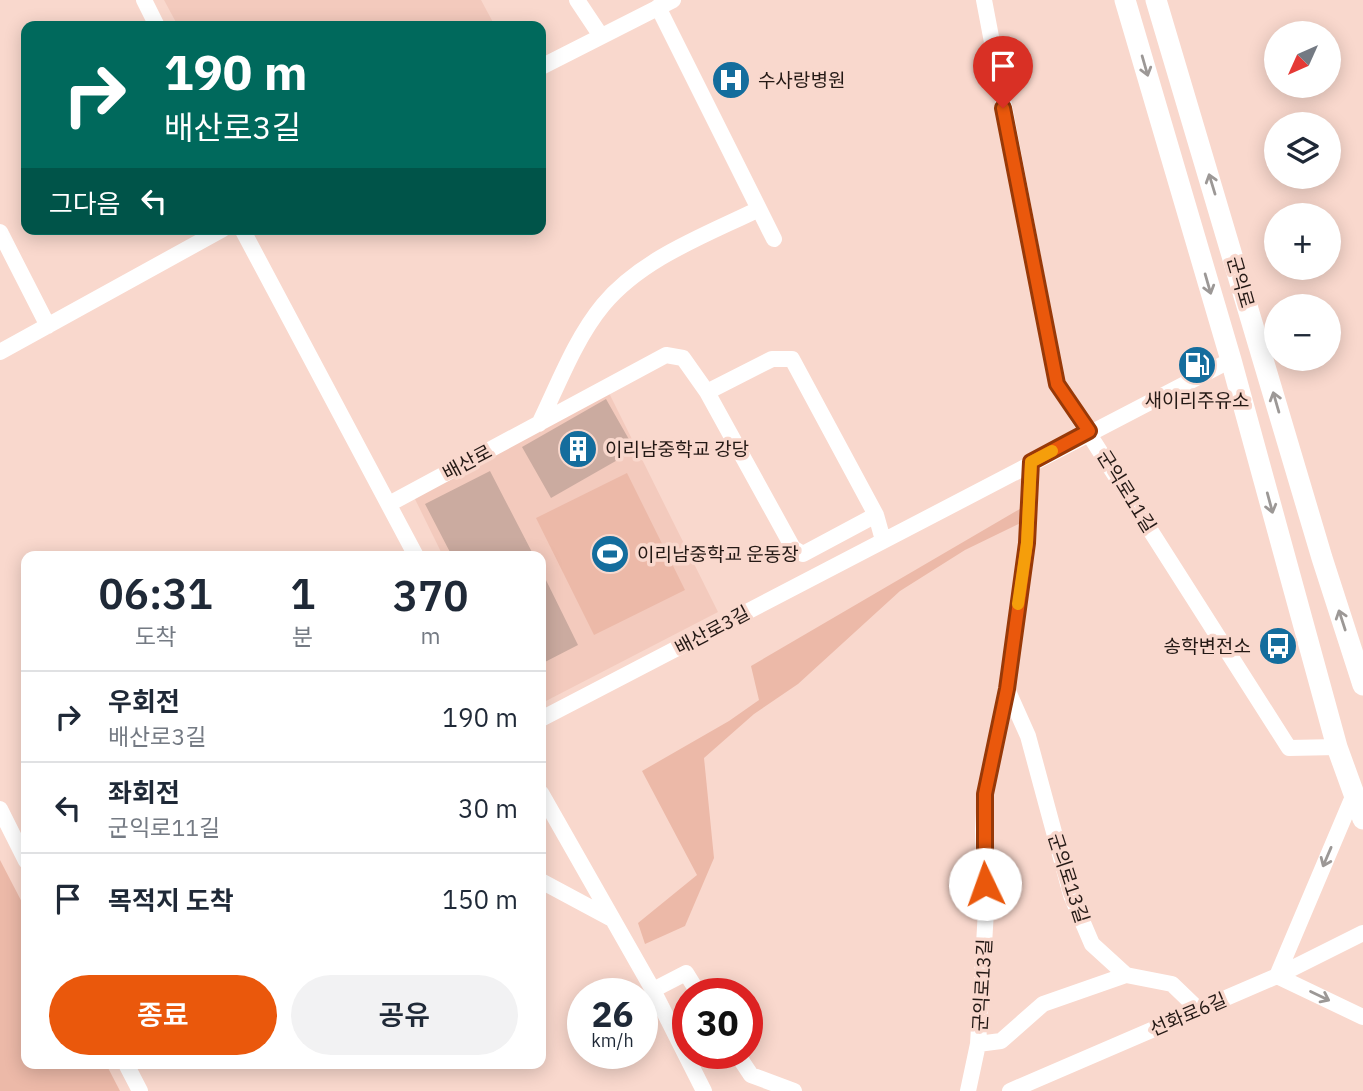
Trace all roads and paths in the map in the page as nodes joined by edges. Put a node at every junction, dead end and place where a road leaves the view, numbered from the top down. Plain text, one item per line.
1 (144, 0) edge
2 (578, 0) edge
3 (984, 0) edge
4 (1125, 0) edge
5 (1156, 0) edge
6 (666, 4) edge
7 (154, 21) edge
8 (601, 36) junction
9 (546, 64) edge
10 (759, 209) junction
11 (0, 232) edge
12 (212, 235) edge
13 (245, 235) edge
14 (774, 239) dead end
15 (48, 326) junction
16 (0, 352) edge
17 (1231, 360) junction
18 (707, 392) junction
19 (539, 424) junction
20 (1089, 431) junction
21 (1031, 462) junction
22 (388, 505) junction
23 (876, 515) junction
24 (883, 540) junction
25 (413, 551) edge
26 (1363, 685) edge
27 (1007, 689) junction
28 (546, 716) edge
29 (1337, 747) junction
30 (1354, 794) junction
31 (546, 802) edge
32 (0, 809) edge
33 (1363, 819) edge
34 (21, 851) edge
35 (546, 884) edge
36 (610, 918) junction
37 (1363, 933) edge
38 (1126, 975) junction
39 (1277, 976) junction
40 (646, 978) edge
41 (658, 999) edge
42 (1199, 1010) junction
43 (1363, 1017) edge
44 (978, 1044) junction
45 (129, 1069) edge
46 (747, 1069) edge
47 (140, 1091) edge
48 (704, 1091) edge
49 (794, 1091) edge
50 (968, 1091) edge
51 (1010, 1091) edge

1 - 7 street
2 - 8 street
3 - 20 street, 군익로11길
4 -> 17 main road, 군익로
26 -> 5 main road, 군익로
6 - 8 street
6 - 10 street
8 - 9 street
10 - 14 street
10 - 19 street
11 - 15 street
12 - 15 street
13 - 22 street
15 - 16 street
17 - 20 street
17 -> 29 main road, 군익로
18 - 19 street
18 - 23 street
18 - 23 street
19 - 22 street, 배산로
20 - 21 street, 배산로3길
20 - 29 street, 군익로11길
21 - 24 street, 배산로3길
21 - 27 street, 군익로13길
22 - 25 street
23 - 24 street
24 - 28 street, 배산로3길
27 - 38 street, 군의로13길
27 - 44 street, 군익로13길
29 - 30 main road, 군익로
30 - 33 main road, 군익로
30 -> 39 street
31 - 36 street
32 - 34 street
35 - 36 street
36 - 40 street
37 - 39 street, 선화로6길
38 - 42 street
38 - 44 street
39 - 42 street, 선화로6길
39 -> 43 street
41 - 48 street
42 - 51 street, 선화로6길
44 - 50 street, 군익로13길
45 - 47 street
46 - 49 street

